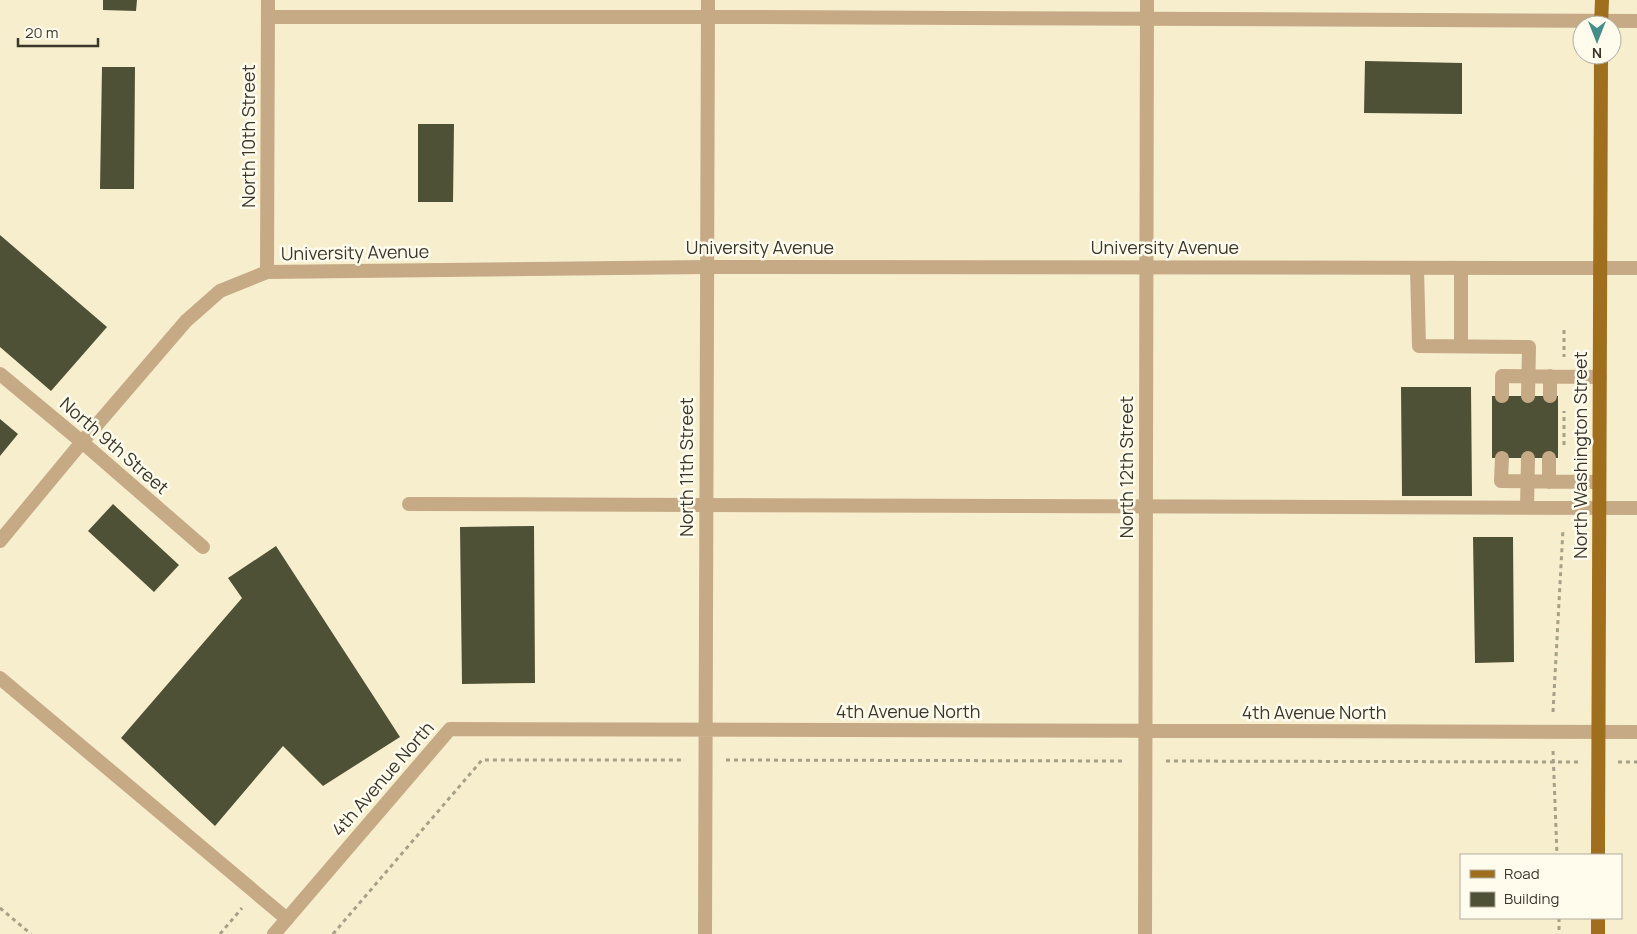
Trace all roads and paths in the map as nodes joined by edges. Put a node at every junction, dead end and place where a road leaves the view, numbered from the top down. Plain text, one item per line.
1 (268, 0) edge
2 (708, 0) edge
3 (1147, 0) edge
4 (1602, 0) edge
5 (1601, 15) edge
6 (268, 17) junction
7 (708, 17) junction
8 (1147, 20) junction
9 (1637, 21) edge
10 (1622, 22) edge
11 (1572, 23) edge
12 (1601, 65) edge
13 (707, 267) junction
14 (1146, 267) junction
15 (1417, 268) junction
16 (1461, 268) junction
17 (1600, 268) junction
18 (1637, 268) edge
19 (267, 272) junction
20 (1564, 330) dead end
21 (1461, 345) junction
22 (0, 374) edge
23 (1529, 376) junction
24 (1550, 376) junction
25 (1564, 376) junction
26 (1600, 377) junction
27 (1502, 396) dead end
28 (1528, 396) dead end
29 (1550, 396) dead end
30 (82, 442) junction
31 (1502, 458) dead end
32 (1528, 458) dead end
33 (1549, 458) dead end
34 (1528, 482) junction
35 (1549, 482) junction
36 (1564, 482) junction
37 (1599, 482) junction
38 (409, 504) dead end
39 (706, 505) junction
40 (1146, 506) junction
41 (1527, 508) junction
42 (1599, 508) junction
43 (1637, 508) edge
44 (1564, 509) junction
45 (0, 541) edge
46 (204, 547) dead end
47 (0, 678) edge
48 (705, 730) junction
49 (1145, 731) junction
50 (1553, 732) junction
51 (1598, 732) junction
52 (1637, 732) edge
53 (705, 760) junction
54 (1145, 761) junction
55 (1553, 762) junction
56 (1598, 762) junction
57 (1637, 762) edge
58 (1556, 854) edge
59 (1598, 854) edge
60 (256, 892) junction
61 (0, 908) edge
62 (287, 919) junction
63 (1559, 919) edge
64 (1598, 919) edge
65 (31, 934) edge
66 (220, 934) edge
67 (274, 934) edge
68 (333, 934) edge
69 (705, 934) edge
70 (1145, 934) edge
71 (1559, 934) edge
72 (1598, 934) edge

1 - 6 street, North 10th Street
2 - 7 street, North 11th Street
3 - 8 street, North 12th Street
4 - 5 main road
6 - 7 street
6 - 19 street, North 10th Street
7 - 8 street
7 - 13 street, North 11th Street
8 - 11 street
8 - 14 street, North 12th Street
9 - 10 street
12 - 17 main road, North Washington Street
13 - 14 street, University Avenue
13 - 19 street, University Avenue
13 - 39 street, North 11th Street
14 - 15 street, University Avenue
14 - 40 street, North 12th Street
15 - 16 street, University Avenue
15 - 21 street
16 - 17 street, University Avenue
16 - 21 street
17 - 18 street, University Avenue
17 - 26 main road, North Washington Street
19 - 30 street, University Avenue
20 - 25 path
21 - 23 street
22 - 30 street, North 9th Street
23 - 24 street
23 - 27 street
23 - 28 street
24 - 25 street
24 - 29 street
25 - 26 street
25 - 36 path
26 - 37 main road, North Washington Street
30 - 45 street, University Avenue
30 - 46 street, North 9th Street
31 - 34 street
32 - 34 street
33 - 35 street
34 - 35 street
34 - 41 street
35 - 36 street
36 - 37 street
37 - 42 main road, North Washington Street
38 - 39 street
39 - 40 street
39 - 48 street, North 11th Street
40 - 41 street
40 - 49 street, North 12th Street
41 - 44 street
42 - 43 street
42 - 44 street
42 - 51 main road, North Washington Street
44 - 50 path
47 - 60 street
48 - 49 street, 4th Avenue North
48 - 53 street, North 11th Street
48 - 62 street, 4th Avenue North
49 - 50 street, 4th Avenue North
49 - 54 street, North 12th Street
50 - 51 street, 4th Avenue North
50 - 55 path
51 - 52 street, 4th Avenue North
51 - 56 main road, North Washington Street
53 - 54 path
53 - 68 path
53 - 69 street, North 11th Street
54 - 55 path
54 - 70 street, North 12th Street
55 - 56 path
55 - 58 path
56 - 57 path
56 - 59 main road, North Washington Street
60 - 62 street
60 - 66 path
61 - 65 path
62 - 67 street, 4th Avenue North
63 - 71 path
64 - 72 main road

